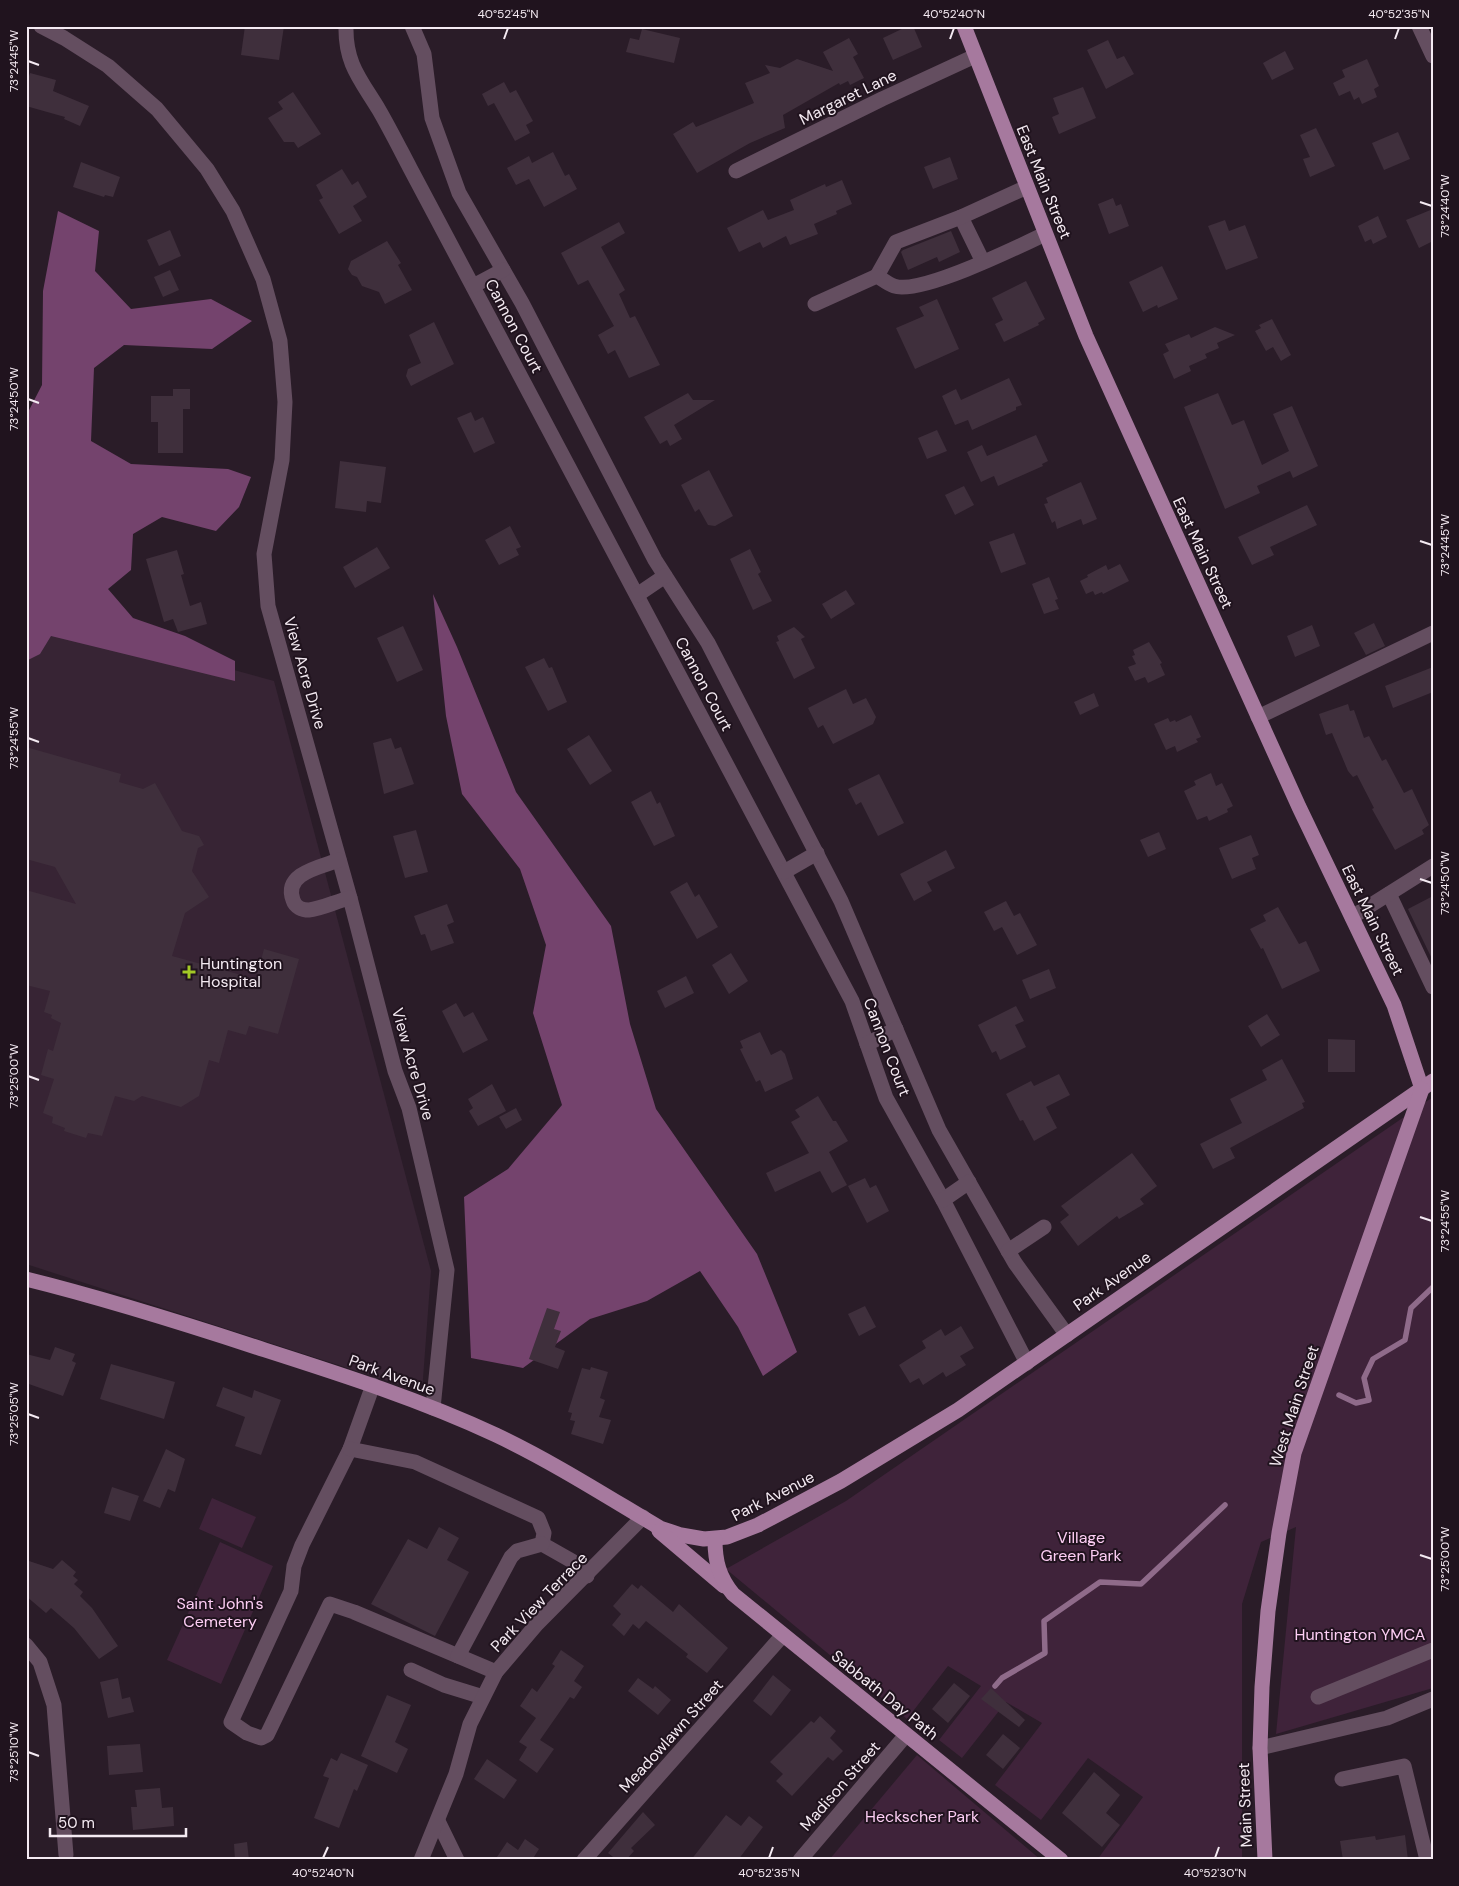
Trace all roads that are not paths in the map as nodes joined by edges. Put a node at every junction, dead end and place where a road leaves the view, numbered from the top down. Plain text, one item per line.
1 (41, 26) edge
2 (346, 26) edge
3 (412, 26) edge
4 (964, 26) edge
5 (1419, 26) edge
6 (975, 56) junction
7 (1433, 56) edge
8 (736, 171) dead end
9 (1027, 187) junction
10 (961, 216) junction
11 (1045, 234) junction
12 (983, 262) junction
13 (503, 270) junction
14 (877, 276) junction
15 (473, 286) junction
16 (815, 304) dead end
17 (666, 576) junction
18 (637, 595) junction
19 (1433, 633) edge
20 (1258, 716) junction
21 (816, 853) junction
22 (339, 860) junction
23 (1433, 866) edge
24 (784, 872) junction
25 (1389, 894) junction
26 (350, 898) junction
27 (1352, 917) junction
28 (1433, 987) edge
29 (896, 1029) junction
30 (867, 1044) junction
31 (1428, 1085) edge
32 (969, 1182) junction
33 (943, 1200) junction
34 (1044, 1227) dead end
35 (1008, 1251) junction
36 (26, 1279) edge
37 (1067, 1335) junction
38 (1026, 1363) junction
39 (373, 1385) junction
40 (433, 1408) junction
41 (350, 1449) junction
42 (643, 1518) junction
43 (715, 1540) junction
44 (542, 1544) junction
45 (587, 1576) junction
46 (733, 1594) junction
47 (783, 1635) junction
48 (26, 1645) edge
49 (1433, 1650) edge
50 (458, 1656) junction
51 (411, 1670) dead end
52 (496, 1672) junction
53 (1318, 1696) dead end
54 (484, 1697) junction
55 (1433, 1699) edge
56 (906, 1735) junction
57 (1260, 1748) junction
58 (1342, 1779) dead end
59 (438, 1822) junction
60 (66, 1855) dead end
61 (420, 1860) edge
62 (457, 1860) edge
63 (584, 1860) edge
64 (800, 1860) edge
65 (1061, 1860) edge
66 (1265, 1860) edge
67 (1427, 1860) edge

1 - 22 street, View Acre Drive
2 - 15 street, Cannon Court
3 - 13 street, Cannon Court
4 - 6 main road, East Main Street
5 - 7 street
6 - 8 street, Margaret Lane
6 - 9 main road, East Main Street
9 - 10 street
9 - 11 main road, East Main Street
10 - 12 street
10 - 14 street
11 - 12 street
11 - 20 main road, East Main Street
12 - 14 street
13 - 15 street
13 - 17 street, Cannon Court
14 - 16 street
15 - 18 street, Cannon Court
17 - 18 street
17 - 21 street, Cannon Court
18 - 24 street, Cannon Court
19 - 20 street
20 - 27 main road, East Main Street
21 - 24 street
21 - 29 street, Cannon Court
22 - 26 street, View Acre Drive
22 - 26 street
23 - 25 street
24 - 30 street, Cannon Court
25 - 27 street
25 - 28 street
26 - 40 street, View Acre Drive
27 - 31 main road, East Main Street
29 - 30 street
29 - 32 street, Cannon Court
30 - 33 street, Cannon Court
31 - 37 main road, Park Avenue
31 - 57 main road, West Main Street
32 - 33 street
32 - 35 street, Cannon Court
33 - 38 street, Cannon Court
34 - 35 street
35 - 37 street, Cannon Court
36 - 39 main road, Park Avenue
37 - 38 main road, Park Avenue
38 - 43 main road, Park Avenue
39 - 40 main road, Park Avenue
39 - 41 street
40 - 42 main road, Park Avenue
41 - 44 street
41 - 50 street
42 - 43 main road, Park Avenue
42 - 45 street, Park View Terrace
42 - 46 main road
43 - 46 main road, Sabbath Day Path
44 - 45 street
44 - 50 street
45 - 52 street, Park View Terrace
46 - 47 main road, Sabbath Day Path
47 - 56 main road, Sabbath Day Path
47 - 63 street, Meadowlawn Street
48 - 60 street
49 - 53 street
50 - 52 street
51 - 54 street
52 - 54 street, Park View Terrace
54 - 59 street, Park View Terrace
55 - 57 street
56 - 64 street, Madison Street
56 - 65 main road, Sabbath Day Path
57 - 66 main road, Main Street
58 - 67 street
59 - 61 street, Park View Terrace
59 - 62 street

